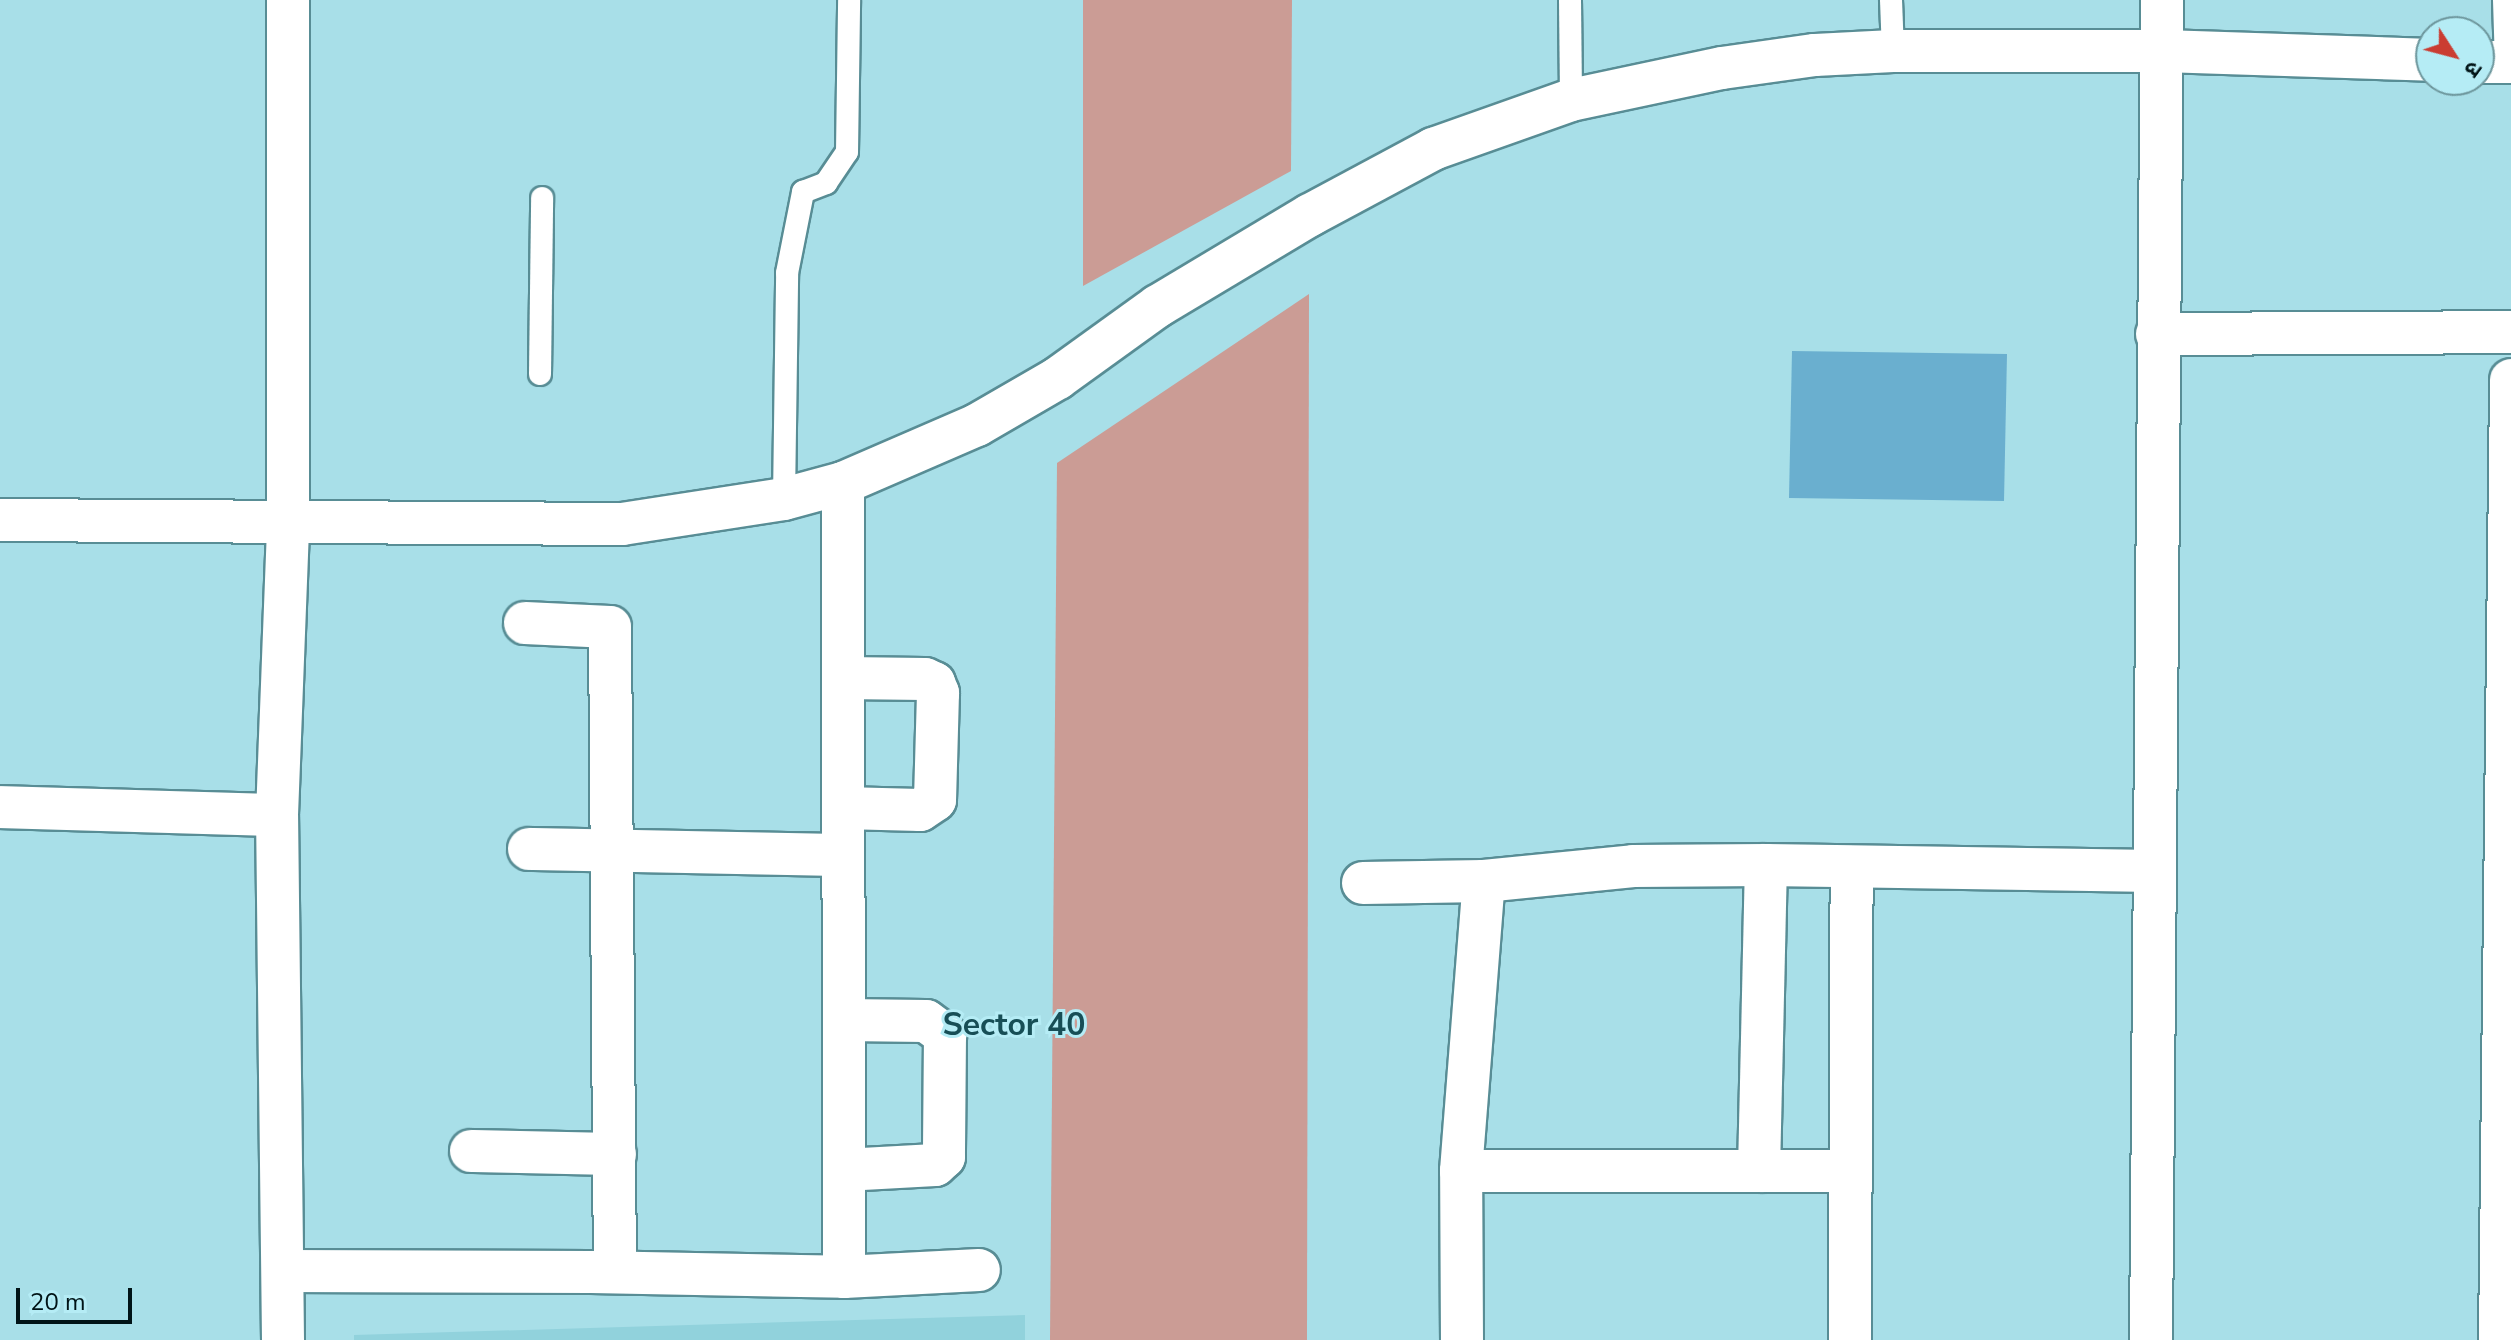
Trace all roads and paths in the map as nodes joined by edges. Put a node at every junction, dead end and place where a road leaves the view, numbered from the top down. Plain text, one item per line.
1 (288, 0) edge
2 (849, 0) edge
3 (1570, 0) edge
4 (1891, 0) edge
5 (2162, 0) edge
6 (2504, 0) edge
7 (1893, 51) junction
8 (2163, 51) junction
9 (2415, 59) edge
10 (2499, 62) edge
11 (1571, 100) junction
12 (542, 198) dead end
13 (2511, 332) edge
14 (2157, 334) junction
15 (540, 374) dead end
16 (2511, 380) edge
17 (843, 483) junction
18 (784, 499) junction
19 (0, 520) edge
20 (288, 523) junction
21 (525, 623) dead end
22 (843, 678) junction
23 (0, 807) edge
24 (843, 808) junction
25 (277, 815) junction
26 (529, 849) dead end
27 (614, 853) junction
28 (843, 855) junction
29 (1766, 865) junction
30 (1852, 867) junction
31 (2155, 871) junction
32 (1484, 881) junction
33 (1363, 883) dead end
34 (844, 1020) junction
35 (2507, 1123) edge
36 (471, 1151) dead end
37 (615, 1154) junction
38 (844, 1170) junction
39 (1461, 1171) junction
40 (1759, 1171) junction
41 (1851, 1171) junction
42 (979, 1270) dead end
43 (283, 1271) junction
44 (615, 1272) junction
45 (844, 1277) junction
46 (283, 1340) edge
47 (1462, 1340) edge
48 (1850, 1340) edge
49 (2151, 1340) edge
50 (2500, 1340) edge

1 - 20 street
2 - 18 lane
3 - 11 lane
4 - 7 lane
5 - 8 street
6 - 10 lane
7 - 8 street
7 - 11 street
8 - 9 street
8 - 14 street
11 - 17 street
12 - 15 lane
13 - 14 street
14 - 31 street
16 - 35 street
17 - 18 street
17 - 22 street
18 - 20 street
19 - 20 street
20 - 25 street
21 - 27 street
22 - 24 street
22 - 24 street
23 - 25 street
24 - 28 street
25 - 43 street
26 - 27 street
27 - 28 street
27 - 37 street
28 - 34 street
29 - 30 street
29 - 32 street
29 - 40 street
30 - 31 street
30 - 41 street
31 - 49 street
32 - 33 street
32 - 39 street
34 - 38 street
34 - 38 street
35 - 50 street
36 - 37 street
37 - 44 street
38 - 45 street
39 - 40 street
39 - 47 street
40 - 41 street
41 - 48 street
42 - 45 street
43 - 44 street
43 - 46 street
44 - 45 street

